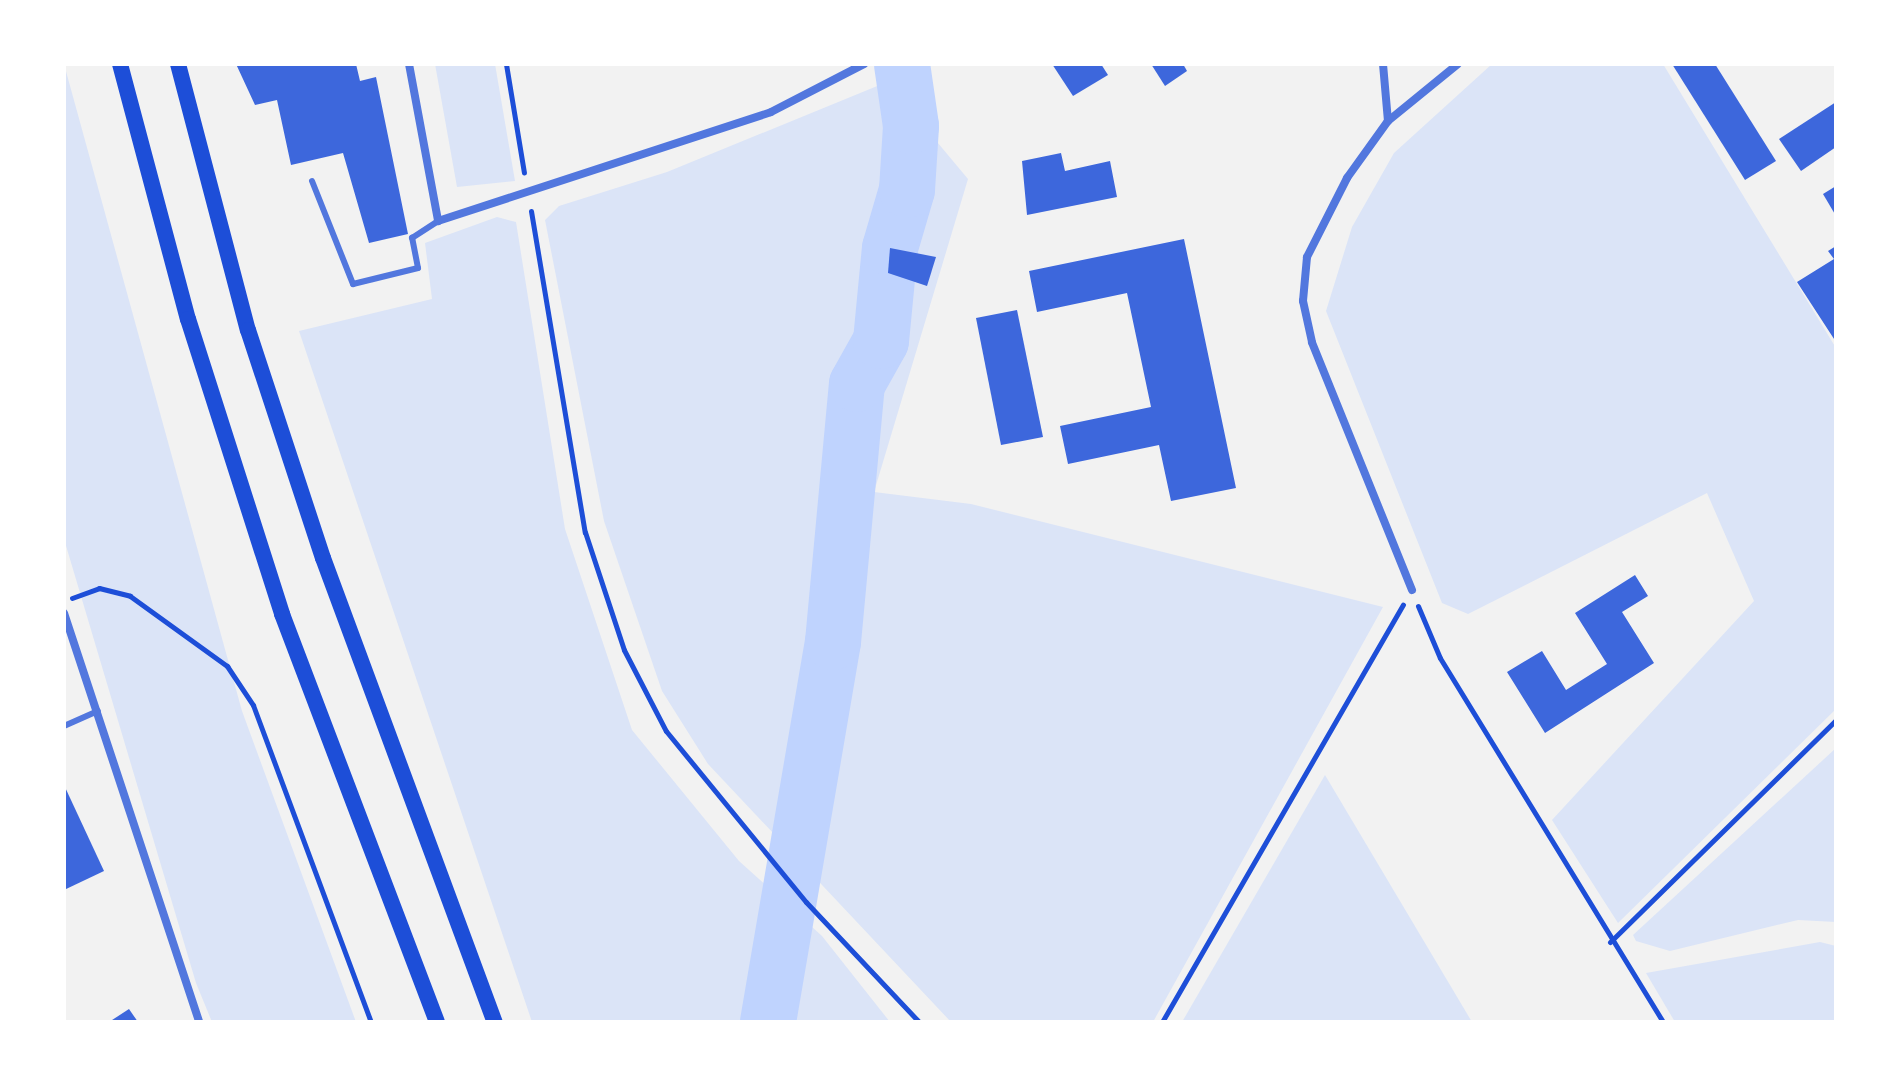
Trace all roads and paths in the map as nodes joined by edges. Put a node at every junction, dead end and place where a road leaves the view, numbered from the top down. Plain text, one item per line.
1 (120, 64) edge
2 (178, 64) edge
3 (409, 64) edge
4 (506, 64) edge
5 (864, 64) edge
6 (1383, 64) edge
7 (1458, 64) edge
8 (1388, 121) junction
9 (312, 181) dead end
10 (528, 196) junction
11 (438, 221) junction
12 (1412, 590) junction
13 (64, 601) edge
14 (64, 613) edge
15 (98, 711) junction
16 (1836, 720) edge
17 (64, 726) edge
18 (1610, 942) junction
19 (199, 1022) edge
20 (371, 1022) edge
21 (437, 1022) edge
22 (495, 1022) edge
23 (919, 1022) edge
24 (1162, 1022) edge
25 (1663, 1022) edge

1 - 21 main road
2 - 22 main road
3 - 11 street
4 - 10 path
5 - 10 street
6 - 8 street
7 - 8 street
8 - 12 street
9 - 11 lane
10 - 11 street
10 - 23 path
12 - 18 path
12 - 24 path
13 - 20 path
14 - 15 street
15 - 17 lane
15 - 19 street
16 - 18 path
18 - 25 path

